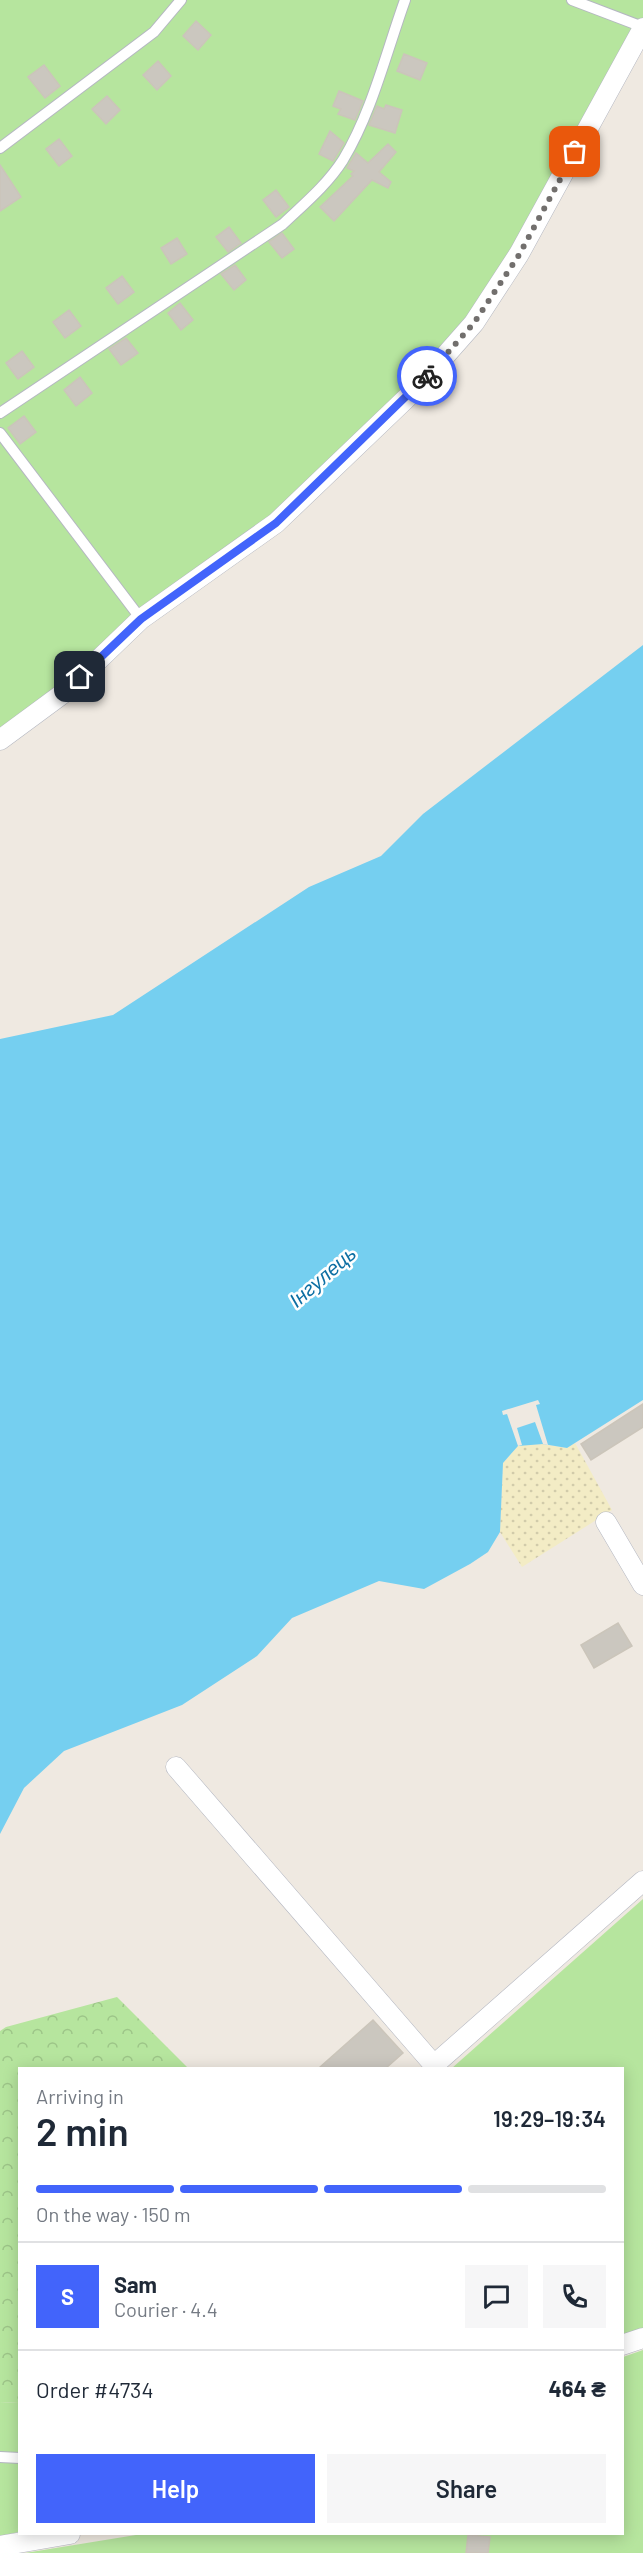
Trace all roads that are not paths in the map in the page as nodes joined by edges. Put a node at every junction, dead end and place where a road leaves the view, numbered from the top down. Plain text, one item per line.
1 (181, 0) edge
2 (405, 0) edge
3 (572, 0) edge
4 (643, 28) edge
5 (0, 148) edge
6 (0, 413) edge
7 (0, 433) edge
8 (141, 619) junction
9 (0, 740) edge
10 (606, 1522) dead end
11 (643, 1585) edge
12 (176, 1767) dead end
13 (643, 1881) edge
14 (643, 2338) edge
15 (624, 2344) edge
16 (0, 2457) edge
17 (18, 2458) edge
18 (64, 2535) edge
19 (0, 2546) edge

1 - 5 lane
2 - 6 lane
3 - 4 lane
4 - 8 street
7 - 8 lane
8 - 9 street
10 - 11 street
12 - 13 street
14 - 15 street
16 - 17 lane
18 - 19 street

